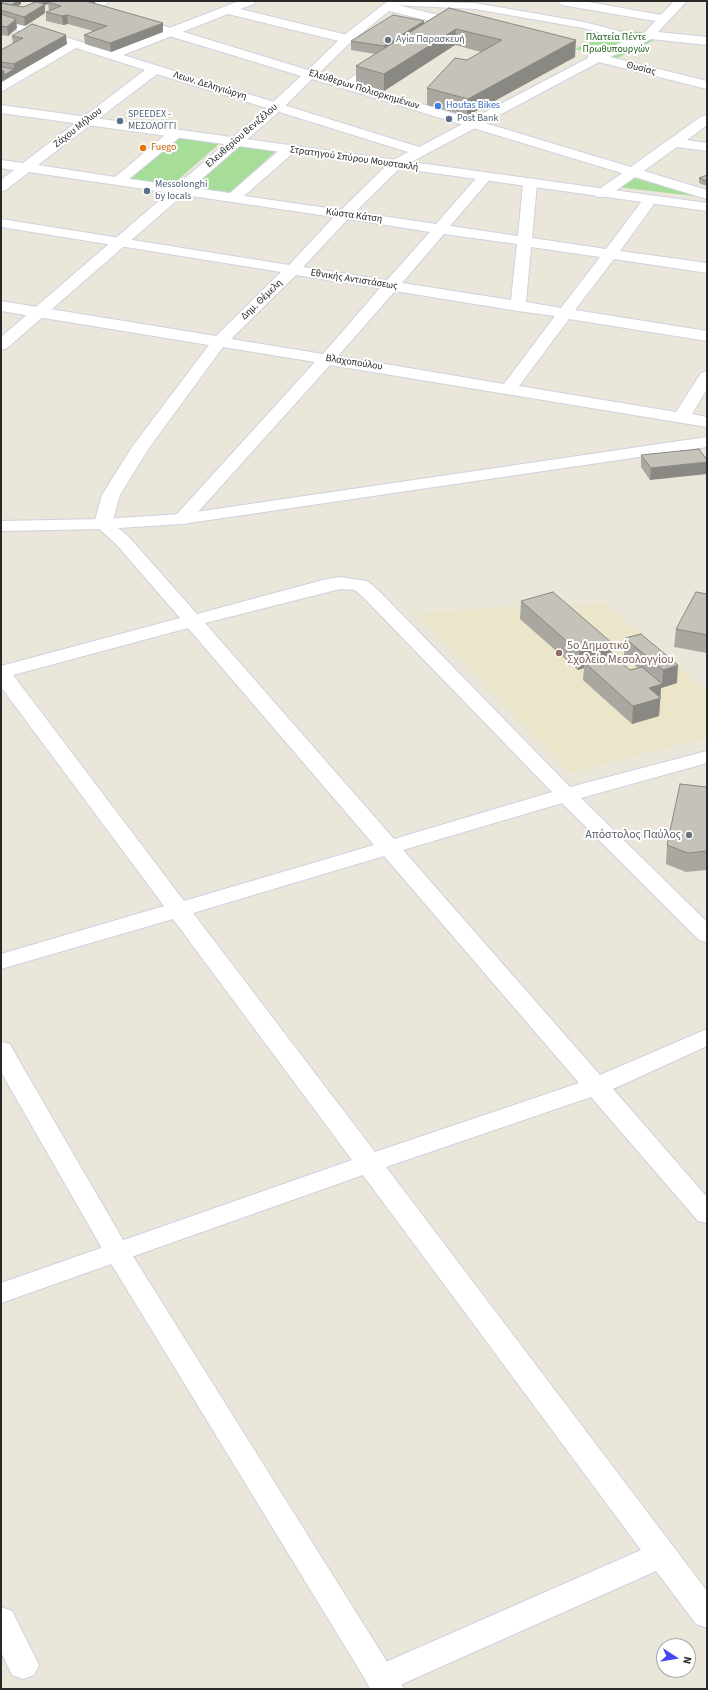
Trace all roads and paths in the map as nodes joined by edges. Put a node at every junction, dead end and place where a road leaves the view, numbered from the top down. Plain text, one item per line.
1 (250, 1) edge
2 (562, 1) edge
3 (681, 1) edge
4 (390, 3) edge
5 (78, 5) edge
6 (105, 7) edge
7 (228, 10) junction
8 (120, 17) edge
9 (665, 19) junction
10 (1, 21) edge
11 (448, 22) junction
12 (435, 29) edge
13 (478, 29) edge
14 (173, 32) junction
15 (615, 33) dead end
16 (649, 35) junction
17 (347, 39) junction
18 (707, 41) edge
19 (76, 44) junction
20 (582, 54) dead end
21 (111, 55) junction
22 (390, 57) edge
23 (598, 58) junction
24 (155, 68) junction
25 (310, 74) junction
26 (347, 85) junction
27 (707, 85) edge
28 (1, 88) edge
29 (276, 107) junction
30 (1, 109) edge
31 (707, 119) edge
32 (86, 121) junction
33 (472, 124) junction
34 (175, 134) junction
35 (674, 142) junction
36 (235, 143) junction
37 (707, 147) edge
38 (288, 150) junction
39 (418, 151) junction
40 (1, 164) edge
41 (395, 165) junction
42 (26, 168) junction
43 (634, 172) junction
44 (484, 178) junction
45 (118, 181) junction
46 (530, 184) junction
47 (1, 187) edge
48 (180, 190) junction
49 (602, 194) junction
50 (707, 195) edge
51 (233, 198) junction
52 (650, 200) junction
53 (707, 207) edge
54 (344, 215) junction
55 (1, 224) edge
56 (440, 229) junction
57 (523, 241) junction
58 (120, 242) junction
59 (611, 254) junction
60 (707, 268) edge
61 (292, 270) junction
62 (391, 286) junction
63 (1, 306) edge
64 (518, 306) junction
65 (39, 312) junction
66 (566, 313) junction
67 (707, 336) edge
68 (218, 342) junction
69 (1, 345) edge
70 (327, 359) junction
71 (707, 376) edge
72 (508, 389) junction
73 (681, 418) junction
74 (707, 422) edge
75 (707, 442) edge
76 (182, 519) junction
77 (102, 524) junction
78 (1, 526) edge
79 (190, 620) junction
80 (1, 673) edge
81 (707, 757) edge
82 (566, 795) junction
83 (389, 847) junction
84 (178, 910) junction
85 (707, 935) edge
86 (1, 962) edge
87 (707, 1037) edge
88 (1, 1050) edge
89 (597, 1086) junction
90 (368, 1164) junction
91 (707, 1214) edge
92 (117, 1252) junction
93 (1, 1293) edge
94 (662, 1554) junction
95 (707, 1615) edge
96 (1, 1620) edge
97 (23, 1665) dead end
98 (384, 1684) edge

1 - 7 street
2 - 9 street
3 - 9 street
4 - 11 street
4 - 15 street
4 - 17 street, Ελευθερίου Βενιζέλου
5 - 6 street
7 - 14 street
7 - 17 street
8 - 14 street, Ελεύθερων Πολιορκημένων
9 - 16 street
10 - 19 street, Λεων. Δεληγιώργη
11 - 12 street
11 - 13 street
14 - 21 street
14 - 25 street, Ελεύθερων Πολιορκημένων
16 - 18 street
16 - 23 street, Δημ. Θέμελη
17 - 25 street, Ελευθερίου Βενιζέλου
19 - 21 street, Λεων. Δεληγιώργη
19 - 28 street
20 - 23 street, Θυσίας
21 - 24 street, Λεων. Δεληγιώργη
22 - 26 street
23 - 27 street, Θυσίας
23 - 33 street, Δημ. Θέμελη
24 - 29 street, Λεων. Δεληγιώργη
24 - 32 street, Ζάχου Μήλιου
25 - 26 street, Ελεύθερων Πολιορκημένων
25 - 29 street, Ελευθερίου Βενιζέλου
26 - 33 street, Ελεύθερων Πολιορκημένων
29 - 36 street, Ελευθερίου Βενιζέλου
29 - 39 street, Λεων. Δεληγιώργη
30 - 32 street, Στρατηγού Σπύρου Μουστακλή
31 - 35 street
32 - 34 street, Στρατηγού Σπύρου Μουστακλή
32 - 42 street, Ζάχου Μήλιου
33 - 39 street, Δημ. Θέμελη
33 - 43 street, Ελεύθερων Πολιορκημένων
34 - 36 street, Στρατηγού Σπύρου Μουστακλή
34 - 45 street
35 - 37 street
35 - 43 street
36 - 38 street, Στρατηγού Σπύρου Μουστακλή
36 - 48 street, Ελευθερίου Βενιζέλου
38 - 41 street, Στρατηγού Σπύρου Μουστακλή
38 - 51 street
39 - 41 street, Δημ. Θέμελη
40 - 42 street, Κώστα Κάτση
41 - 44 street, Στρατηγού Σπύρου Μουστακλή
41 - 54 street, Δημ. Θέμελη
42 - 45 street, Κώστα Κάτση
42 - 47 street, Ζάχου Μήλιου
43 - 49 street
43 - 50 street, Ελεύθερων Πολιορκημένων
44 - 46 street, Στρατηγού Σπύρου Μουστακλή
44 - 56 street
45 - 48 street, Κώστα Κάτση
46 - 49 street, Στρατηγού Σπύρου Μουστακλή
46 - 57 street
48 - 51 street, Κώστα Κάτση
48 - 58 street, Ελευθερίου Βενιζέλου
49 - 52 street, Στρατηγού Σπύρου Μουστακλή
51 - 54 street, Κώστα Κάτση
52 - 53 street, Στρατηγού Σπύρου Μουστακλή
52 - 59 street
54 - 56 street, Κώστα Κάτση
54 - 61 street, Δημ. Θέμελη
55 - 58 street, Εθνικής Αντιστάσεως
56 - 57 street, Κώστα Κάτση
56 - 62 street
57 - 59 street, Κώστα Κάτση
57 - 64 street
58 - 61 street, Εθνικής Αντιστάσεως
58 - 65 street, Ελευθερίου Βενιζέλου
59 - 60 street, Κώστα Κάτση
59 - 66 street
61 - 62 street, Εθνικής Αντιστάσεως
61 - 68 street, Δημ. Θέμελη
62 - 64 street, Εθνικής Αντιστάσεως
62 - 70 street
63 - 65 street, Βλαχοπούλου
64 - 66 street, Εθνικής Αντιστάσεως
65 - 68 street, Βλαχοπούλου
65 - 69 street, Ελευθερίου Βενιζέλου
66 - 67 street, Εθνικής Αντιστάσεως
66 - 72 street
68 - 70 street, Βλαχοπούλου
68 - 77 street, Δημ. Θέμελη
70 - 72 street, Βλαχοπούλου
70 - 76 street
71 - 73 street
72 - 73 street, Βλαχοπούλου
73 - 74 street, Βλαχοπούλου
75 - 76 street
76 - 77 street
77 - 78 street
77 - 79 street
79 - 80 street
79 - 82 street
79 - 83 street
80 - 84 street
81 - 82 street
82 - 83 street
82 - 85 street
83 - 84 street
83 - 89 street
84 - 86 street
84 - 90 street
87 - 89 street
88 - 92 street
89 - 90 street
89 - 91 street
90 - 92 street
90 - 94 street
92 - 93 street
92 - 98 street
94 - 95 street
94 - 98 street
96 - 97 street

